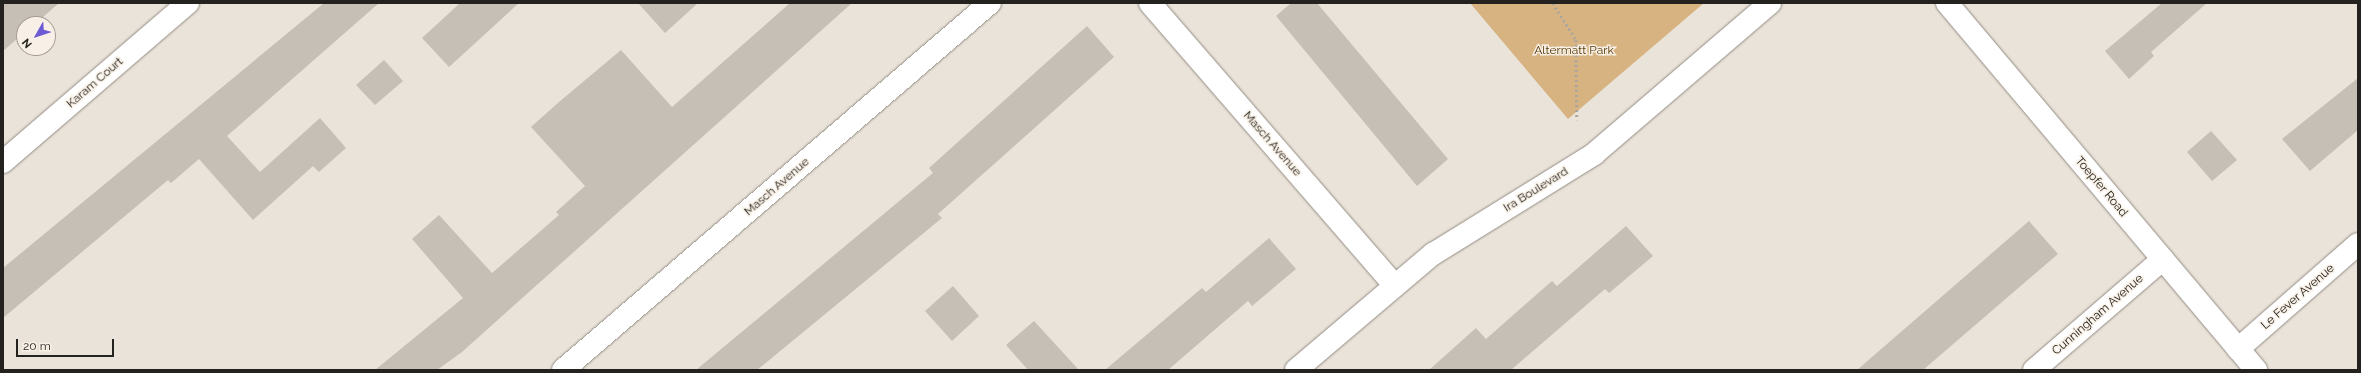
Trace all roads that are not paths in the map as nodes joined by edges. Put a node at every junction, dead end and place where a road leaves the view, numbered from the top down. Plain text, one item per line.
1 (188, 3) edge
2 (990, 3) edge
3 (1150, 3) edge
4 (1770, 3) edge
5 (1947, 3) edge
6 (3, 162) edge
7 (2358, 244) edge
8 (2163, 259) junction
9 (1394, 285) junction
10 (2238, 349) junction
11 (563, 370) edge
12 (1296, 370) edge
13 (2034, 370) edge
14 (2256, 370) edge

1 - 6 street, Karam Court
2 - 11 street, Masch Avenue
3 - 9 street, Masch Avenue
4 - 9 street, Ira Boulevard
5 - 8 street, Toepfer Road
7 - 10 street, Le Fever Avenue
8 - 10 street, Toepfer Road
8 - 13 street, Cunningham Avenue
9 - 12 street, Ira Boulevard
10 - 14 street, Toepfer Road

